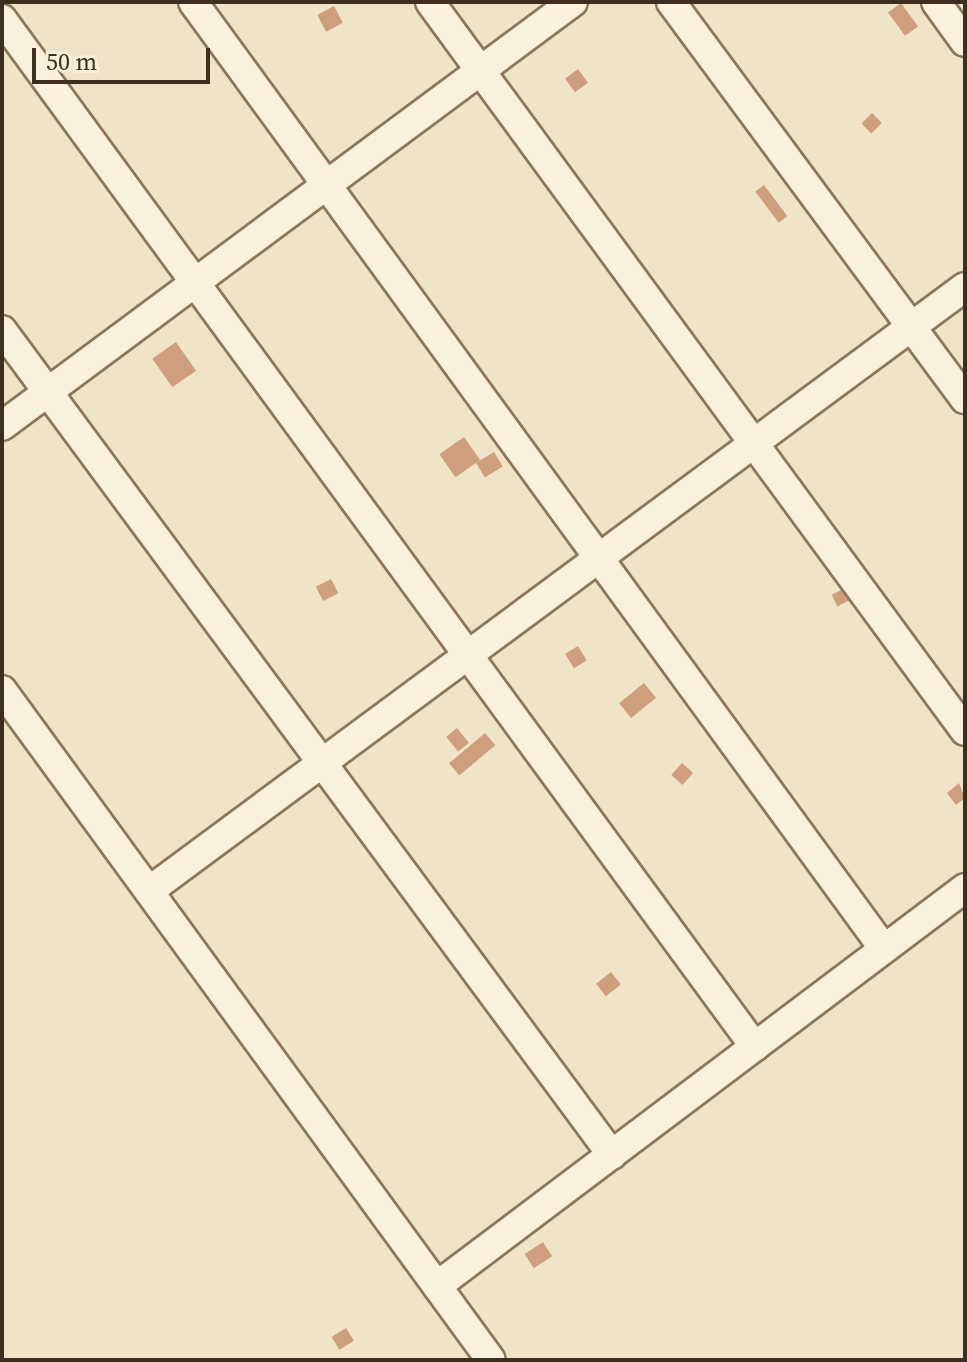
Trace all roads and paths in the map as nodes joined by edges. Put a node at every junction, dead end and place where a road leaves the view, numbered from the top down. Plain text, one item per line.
1 (193, 2) edge
2 (430, 2) edge
3 (573, 2) edge
4 (671, 2) edge
5 (936, 2) edge
6 (2, 19) edge
7 (965, 42) edge
8 (481, 71) junction
9 (326, 185) junction
10 (195, 283) junction
11 (965, 287) edge
12 (911, 327) junction
13 (2, 330) edge
14 (48, 392) junction
15 (965, 399) edge
16 (2, 426) edge
17 (754, 443) junction
18 (599, 558) junction
19 (468, 655) junction
20 (2, 690) edge
21 (965, 731) edge
22 (322, 763) junction
23 (965, 888) edge
24 (149, 891) junction
25 (884, 949) junction
26 (755, 1047) junction
27 (612, 1155) junction
28 (437, 1286) junction
29 (491, 1360) edge

1 - 9 street
2 - 8 street
3 - 8 street
4 - 12 street
5 - 7 street
6 - 10 street
8 - 9 street
8 - 17 street
9 - 10 street
9 - 18 street
10 - 14 street
10 - 19 street
11 - 12 street
12 - 15 street
12 - 17 street
13 - 14 street
14 - 16 street
14 - 22 street
17 - 18 street
17 - 21 street
18 - 19 street
18 - 25 street
19 - 22 street
19 - 26 street
20 - 24 street
22 - 24 street
22 - 27 street
23 - 25 street
24 - 28 street
25 - 26 street
26 - 27 street
27 - 28 street
28 - 29 street

